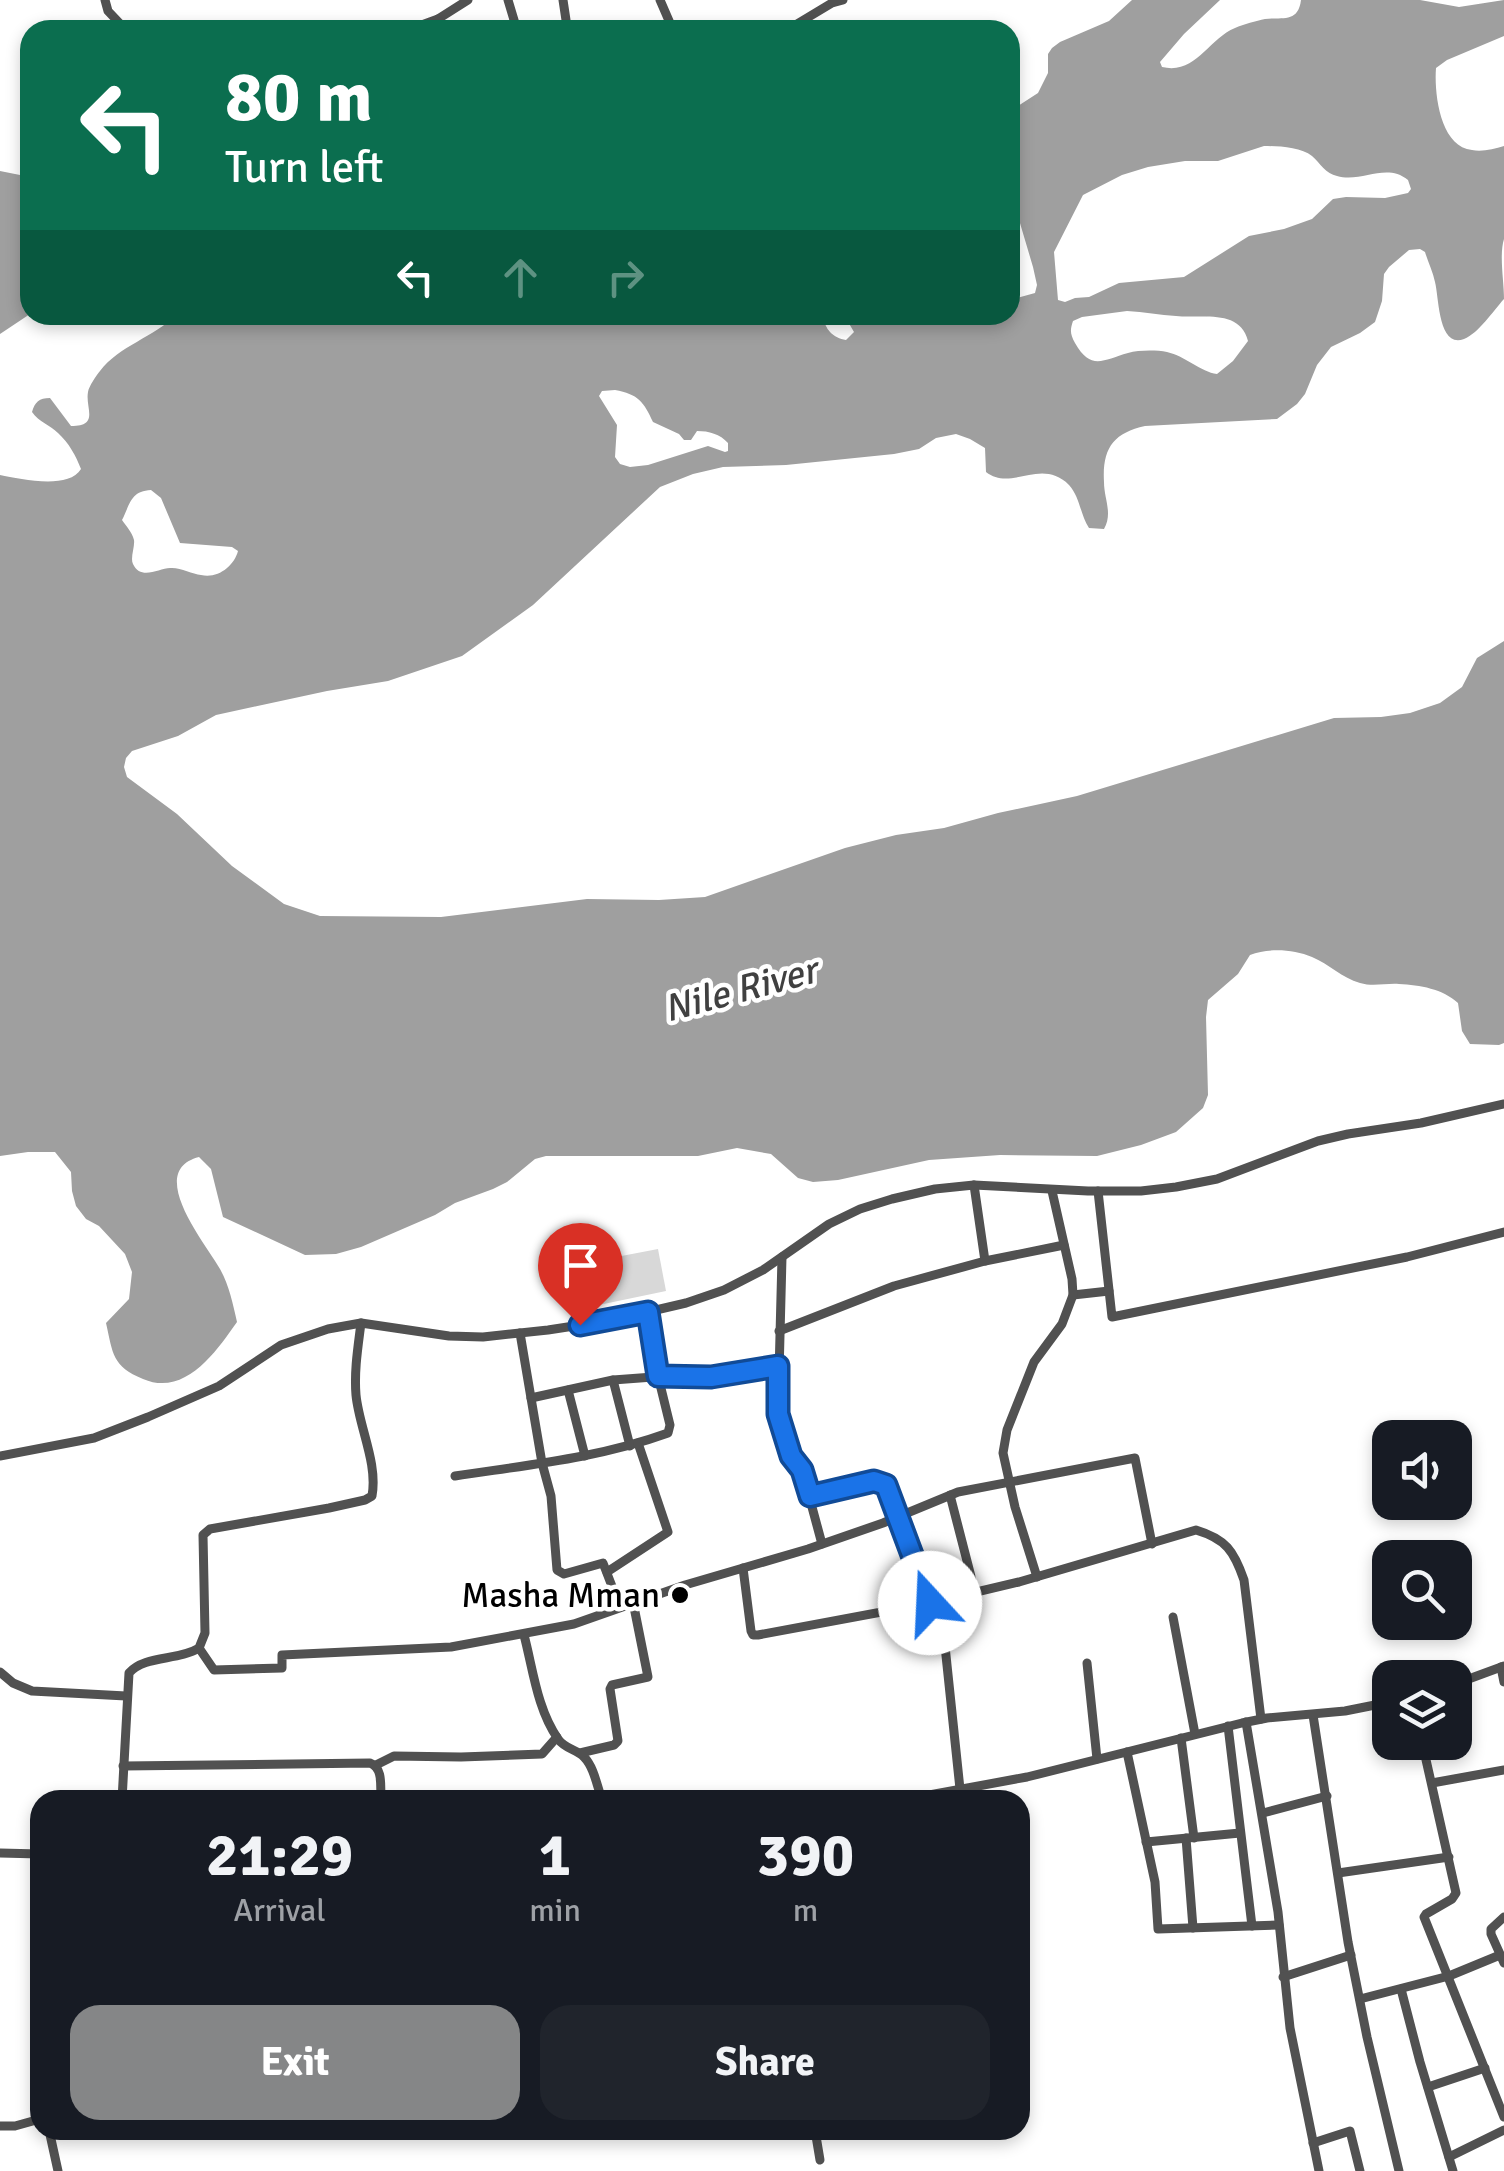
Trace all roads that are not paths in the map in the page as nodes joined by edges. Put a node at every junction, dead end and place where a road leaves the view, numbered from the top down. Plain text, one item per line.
1 (468, 0) edge
2 (843, 0) edge
3 (831, 2) edge
4 (438, 19) edge
5 (803, 20) edge
6 (1504, 1104) edge
7 (974, 1184) junction
8 (1052, 1190) junction
9 (1098, 1192) junction
10 (1504, 1232) edge
11 (1064, 1245) junction
12 (782, 1257) junction
13 (984, 1261) junction
14 (1109, 1291) junction
15 (1073, 1295) junction
16 (648, 1312) junction
17 (361, 1323) junction
18 (779, 1332) junction
19 (520, 1334) junction
20 (778, 1366) junction
21 (658, 1376) junction
22 (613, 1380) junction
23 (568, 1390) junction
24 (531, 1398) junction
25 (634, 1445) junction
26 (0, 1456) edge
27 (584, 1456) junction
28 (542, 1463) junction
29 (456, 1476) dead end
30 (1008, 1483) junction
31 (950, 1495) junction
32 (810, 1496) junction
33 (898, 1516) junction
34 (822, 1544) junction
35 (1152, 1544) junction
36 (744, 1568) junction
37 (607, 1572) junction
38 (1037, 1577) junction
39 (975, 1592) junction
40 (633, 1602) junction
41 (930, 1603) junction
42 (620, 1608) junction
43 (1173, 1617) dead end
44 (524, 1635) junction
45 (199, 1648) junction
46 (1087, 1663) dead end
47 (1503, 1666) edge
48 (0, 1672) edge
49 (1472, 1678) edge
50 (1504, 1682) edge
51 (126, 1696) junction
52 (1372, 1705) edge
53 (1313, 1715) junction
54 (1262, 1719) junction
55 (1246, 1722) junction
56 (1228, 1726) junction
57 (1196, 1734) junction
58 (557, 1737) junction
59 (1181, 1738) junction
60 (1127, 1752) junction
61 (580, 1753) junction
62 (1097, 1759) junction
63 (1426, 1760) edge
64 (376, 1765) junction
65 (123, 1766) junction
66 (1504, 1770) edge
67 (1432, 1783) junction
68 (960, 1789) junction
69 (122, 1790) edge
70 (380, 1790) edge
71 (599, 1790) edge
72 (955, 1790) edge
73 (1327, 1796) junction
74 (1262, 1813) junction
75 (1240, 1833) junction
76 (1190, 1838) junction
77 (1146, 1842) junction
78 (0, 1854) edge
79 (30, 1854) edge
80 (1449, 1857) junction
81 (1338, 1873) junction
82 (1504, 1917) edge
83 (1280, 1925) junction
84 (1252, 1926) junction
85 (1193, 1928) junction
86 (1351, 1955) junction
87 (1502, 1959) edge
88 (1283, 1976) junction
89 (1449, 1976) junction
90 (1401, 1989) junction
91 (1360, 1999) junction
92 (1485, 2068) junction
93 (1428, 2087) junction
94 (1504, 2117) edge
95 (30, 2122) edge
96 (0, 2126) edge
97 (1504, 2130) edge
98 (51, 2140) edge
99 (817, 2140) edge
100 (1313, 2143) junction
101 (1449, 2157) junction
102 (820, 2160) dead end
103 (58, 2171) edge
104 (1319, 2171) edge
105 (1360, 2171) edge
106 (1400, 2171) edge
107 (1454, 2171) edge

1 - 4 street
2 - 3 street
3 - 5 street
6 - 9 street
7 - 8 street
7 - 12 street
7 - 13 street
8 - 9 street
8 - 11 street
9 - 14 street
10 - 14 street
11 - 13 street
11 - 15 street
12 - 16 street
12 - 18 street
13 - 18 street
14 - 15 street
15 - 30 street
16 - 19 street
16 - 21 street
17 - 19 street
17 - 26 street
17 - 45 street
18 - 20 street
19 - 24 street
20 - 21 street
20 - 32 street
21 - 22 street
21 - 25 street
22 - 23 street
22 - 25 street
23 - 24 street
23 - 27 street
24 - 28 street
25 - 27 street
25 - 37 street
27 - 28 street
28 - 29 street
28 - 37 street
30 - 31 street
30 - 35 street
30 - 38 street
31 - 33 street
31 - 39 street
32 - 33 street
32 - 34 street
33 - 34 street
33 - 41 street
34 - 36 street
35 - 38 street
35 - 54 street
36 - 40 street
36 - 41 street
37 - 42 street
38 - 39 street
39 - 41 street
40 - 42 street
40 - 61 street
41 - 68 street
42 - 44 street
43 - 57 street
44 - 45 street
44 - 58 street
45 - 51 street
46 - 62 street
47 - 49 street
47 - 50 street
48 - 51 street
51 - 65 street
52 - 53 street
53 - 54 street
53 - 73 street
54 - 55 street
55 - 56 street
55 - 74 street
56 - 57 street
56 - 75 street
57 - 59 street
58 - 61 street
58 - 64 street
59 - 60 street
59 - 76 street
60 - 62 street
60 - 77 street
61 - 71 street
62 - 68 street
63 - 67 street
64 - 65 street
64 - 70 street
65 - 69 street
66 - 67 street
67 - 80 street
68 - 72 street
73 - 74 street
73 - 81 street
74 - 83 street
75 - 76 street
75 - 84 street
76 - 77 street
76 - 85 street
77 - 85 street
78 - 79 street
80 - 81 street
80 - 89 street
81 - 86 street
82 - 87 street
83 - 84 street
83 - 88 street
84 - 85 street
86 - 88 street
86 - 91 street
87 - 89 street
88 - 100 street
89 - 90 street
89 - 92 street
90 - 91 street
90 - 93 street
91 - 106 street
92 - 93 street
92 - 94 street
93 - 101 street
95 - 96 street
97 - 101 street
98 - 103 street
99 - 102 street
100 - 104 street
100 - 105 street
101 - 107 street

